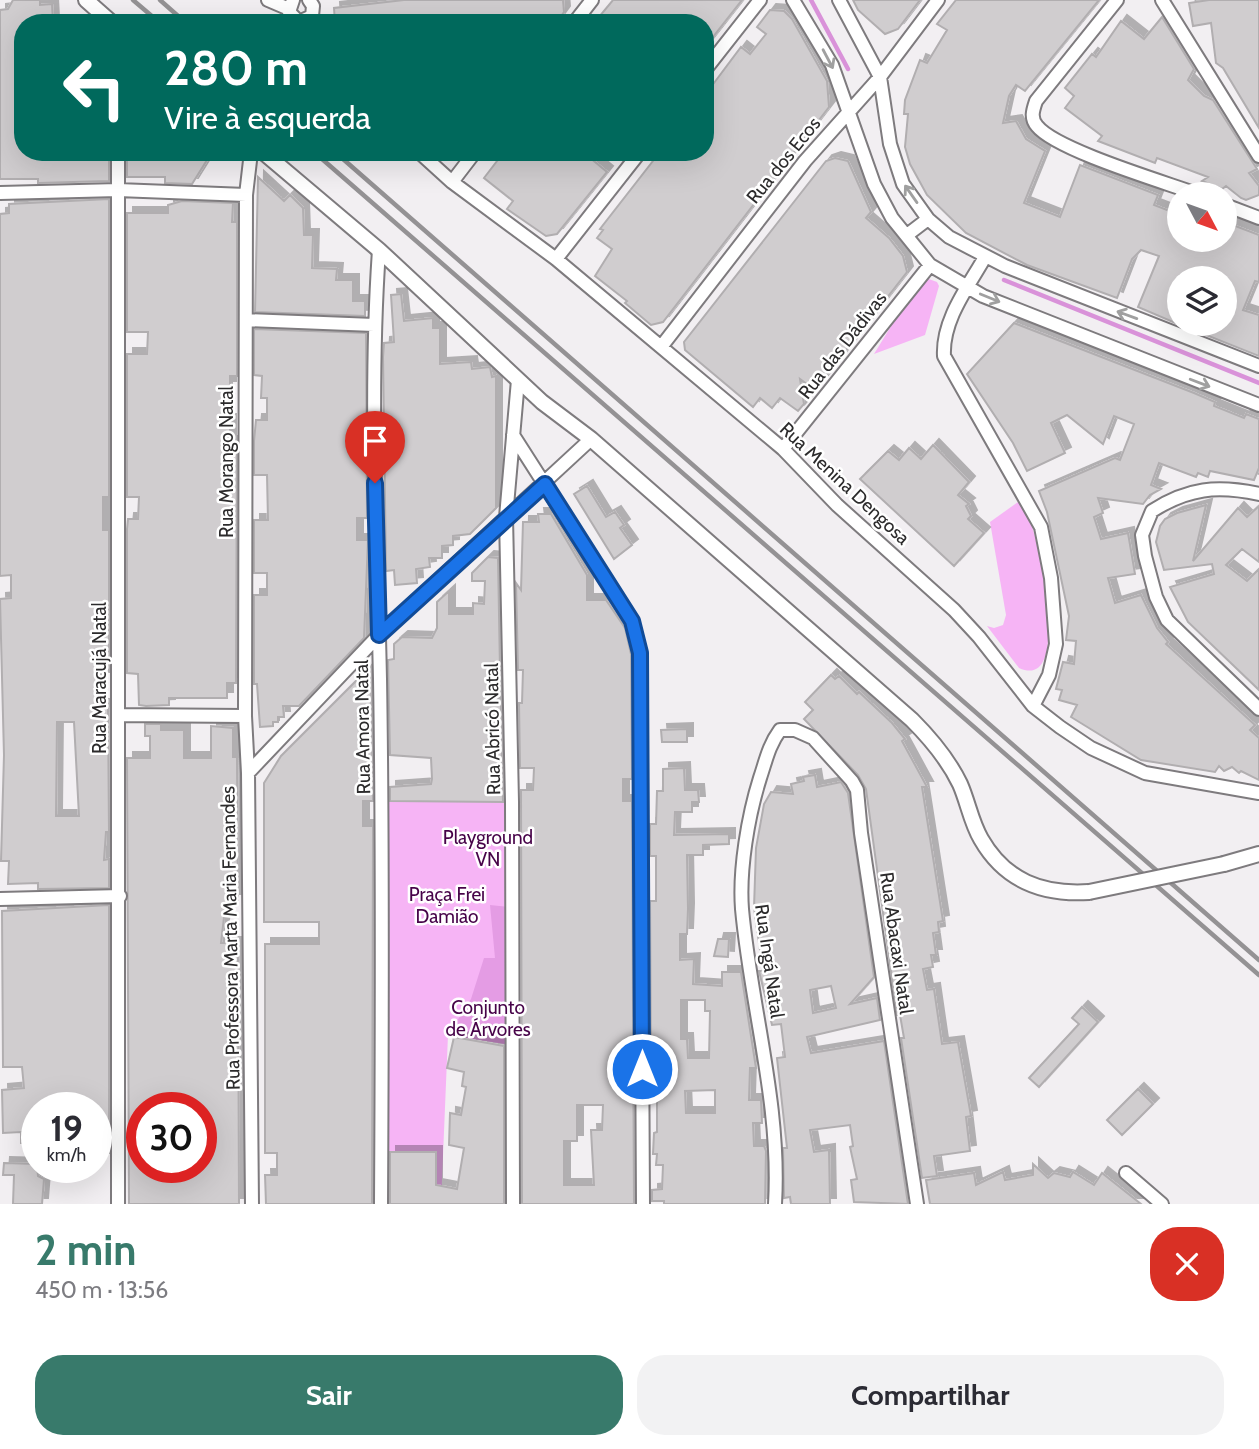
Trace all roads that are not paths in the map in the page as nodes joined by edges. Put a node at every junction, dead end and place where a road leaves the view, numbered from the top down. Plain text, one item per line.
1 (86, 0) edge
2 (268, 0) edge
3 (592, 0) edge
4 (760, 0) edge
5 (793, 0) edge
6 (839, 0) edge
7 (938, 0) edge
8 (1117, 0) edge
9 (1162, 0) edge
10 (291, 2) edge
11 (102, 14) edge
12 (581, 14) edge
13 (714, 59) edge
14 (880, 77) junction
15 (850, 111) junction
16 (1259, 156) edge
17 (118, 161) edge
18 (250, 161) edge
19 (273, 161) edge
20 (429, 161) edge
21 (468, 161) edge
22 (633, 161) edge
23 (452, 183) junction
24 (1167, 183) edge
25 (118, 190) junction
26 (0, 193) edge
27 (246, 195) junction
28 (1237, 210) edge
29 (1259, 218) edge
30 (928, 219) junction
31 (907, 235) junction
32 (379, 250) junction
33 (985, 257) junction
34 (556, 259) junction
35 (930, 265) junction
36 (968, 288) junction
37 (246, 320) junction
38 (374, 325) junction
39 (661, 347) junction
40 (1259, 366) edge
41 (518, 380) junction
42 (1259, 405) edge
43 (513, 435) junction
44 (591, 439) junction
45 (783, 449) junction
46 (545, 484) junction
47 (1259, 494) edge
48 (506, 517) junction
49 (379, 635) junction
50 (1033, 706) junction
51 (1259, 709) edge
52 (118, 715) junction
53 (245, 716) junction
54 (780, 730) joint
55 (248, 773) junction
56 (1259, 793) edge
57 (1259, 854) edge
58 (120, 896) junction
59 (0, 898) edge
60 (1126, 1173) dead end
61 (118, 1204) edge
62 (252, 1204) edge
63 (381, 1204) edge
64 (513, 1204) edge
65 (643, 1204) edge
66 (775, 1204) edge
67 (917, 1204) edge
68 (1162, 1204) edge

1 - 11 street
2 - 10 street
3 - 12 street
4 - 13 street
5 -> 15 street
6 - 14 street
7 - 14 street, Rua dos Ecos
8 - 24 street
9 - 16 street
14 - 15 street, Rua dos Ecos
30 -> 14 street
15 - 31 street
15 - 39 street, Rua dos Ecos
17 - 25 street, Rua Maracujá Natal
18 - 27 street, Rua Morango Natal
19 - 32 street
20 - 23 street, Rua Menina Dengosa
21 - 23 street
22 - 34 street
23 - 34 street, Rua Menina Dengosa
25 - 26 street
25 - 27 street
25 - 52 street, Rua Maracujá Natal
27 - 37 street, Rua Morango Natal
28 - 29 street
30 - 31 street
30 - 33 street
31 - 35 street
32 - 38 street, Rua Amora Natal
32 - 41 street
33 - 36 street
40 -> 33 street
34 - 39 street, Rua Menina Dengosa
35 - 36 street
35 - 45 street, Rua das Dádivas
36 -> 42 street
36 - 50 street
37 - 38 street
37 - 53 street, Rua Morango Natal
38 - 49 street, Rua Amora Natal
39 - 45 street, Rua Menina Dengosa
41 - 43 street, Rua Abricó Natal
41 - 44 street
43 - 46 street
43 - 48 street, Rua Abricó Natal
44 - 46 street, Rua Professora Marta Maria Fernandes
44 - 57 street, bridge
45 - 50 street, Rua Menina Dengosa
46 - 48 street, Rua Professora Marta Maria Fernandes
46 - 65 street
47 - 51 street
48 - 49 street, Rua Professora Marta Maria Fernandes
48 - 64 street, Rua Abricó Natal
49 - 55 street, Rua Professora Marta Maria Fernandes
49 - 63 street, Rua Amora Natal
50 - 56 street, Rua Menina Dengosa
52 - 53 street
52 - 58 street, Rua Maracujá Natal
53 - 55 street, Rua Morango Natal
54 - 66 street, Rua Ingá Natal
54 - 67 street, Rua Abacaxi Natal
55 - 62 street, Rua Professora Marta Maria Fernandes
58 - 59 street
58 - 61 street, Rua Maracujá Natal
60 - 68 street

